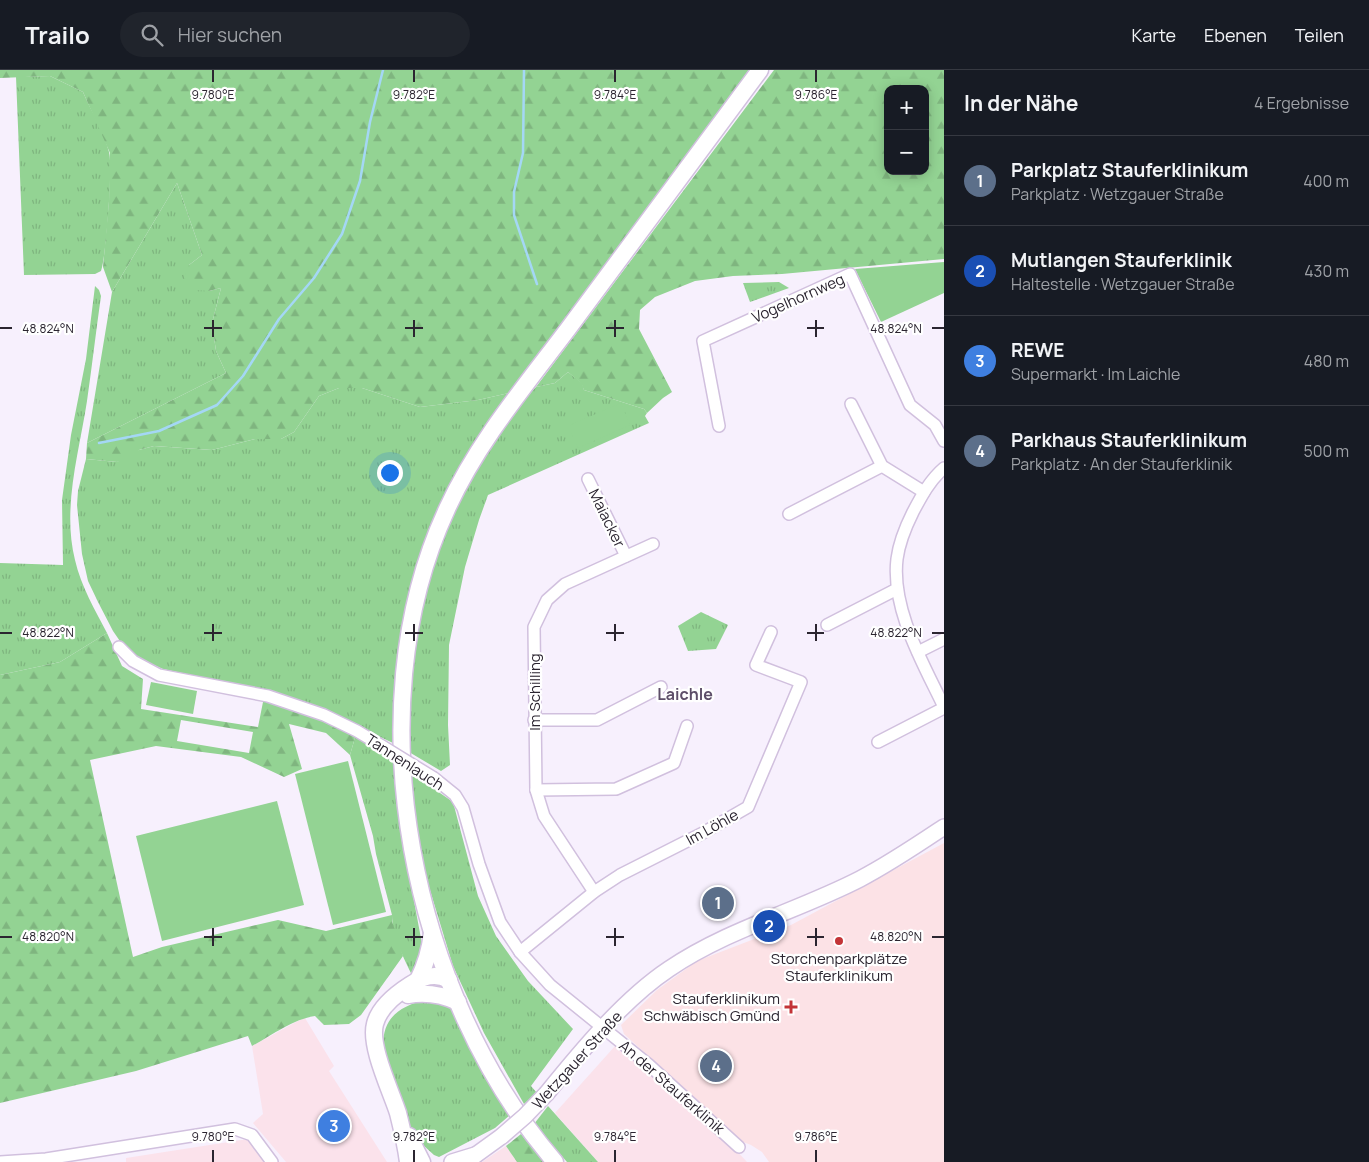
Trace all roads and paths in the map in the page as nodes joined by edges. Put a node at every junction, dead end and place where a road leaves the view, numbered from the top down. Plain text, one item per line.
1 (760, 70) edge
2 (851, 404) dead end
3 (719, 426) dead end
4 (944, 441) edge
5 (882, 466) junction
6 (944, 468) edge
7 (588, 479) dead end
8 (924, 492) junction
9 (789, 514) dead end
10 (653, 544) dead end
11 (626, 556) junction
12 (897, 589) junction
13 (827, 625) dead end
14 (771, 632) dead end
15 (944, 639) edge
16 (118, 647) dead end
17 (918, 652) junction
18 (662, 687) dead end
19 (944, 708) edge
20 (534, 720) junction
21 (688, 726) dead end
22 (878, 742) dead end
23 (536, 790) junction
24 (944, 828) edge
25 (594, 892) junction
26 (432, 931) junction
27 (520, 952) junction
28 (418, 980) junction
29 (449, 980) junction
30 (408, 995) junction
31 (458, 1002) junction
32 (387, 1004) junction
33 (604, 1028) junction
34 (398, 1114) junction
35 (739, 1147) dead end
36 (471, 1158) edge
37 (46, 1160) edge
38 (0, 1162) edge
39 (272, 1162) edge
40 (408, 1162) edge
41 (422, 1162) edge
42 (452, 1162) edge
43 (555, 1162) edge

1 - 26 main road
2 - 5 street
3 - 4 street, Vogelhornweg
5 - 8 street
5 - 9 street
6 - 8 street
7 - 11 street, Maiacker
8 - 12 street
10 - 11 street, Im Schilling
11 - 20 street, Im Schilling
12 - 13 street
12 - 17 street
14 - 25 street, Im Löhle
15 - 17 street
16 - 27 street, Tannenlauch, bridge
17 - 19 street
18 - 20 street
19 - 22 street
20 - 23 street, Im Schilling
21 - 23 street
23 - 25 street, Im Schilling
24 - 33 street, Wetzgauer Straße
25 - 27 street, Im Löhle
26 - 28 main road
26 - 29 main road
27 - 33 street, Tannenlauch
28 - 29 main road
28 - 32 main road
29 - 30 main road
29 - 31 main road
30 - 31 main road
30 - 32 main road
31 - 43 main road
32 - 34 main road
33 - 35 street, An der Stauferklinik
33 - 36 street, Wetzgauer Straße, bridge
34 - 40 main road
34 - 41 main road
36 - 42 street, Wetzgauer Straße
37 - 38 street
37 - 39 street

